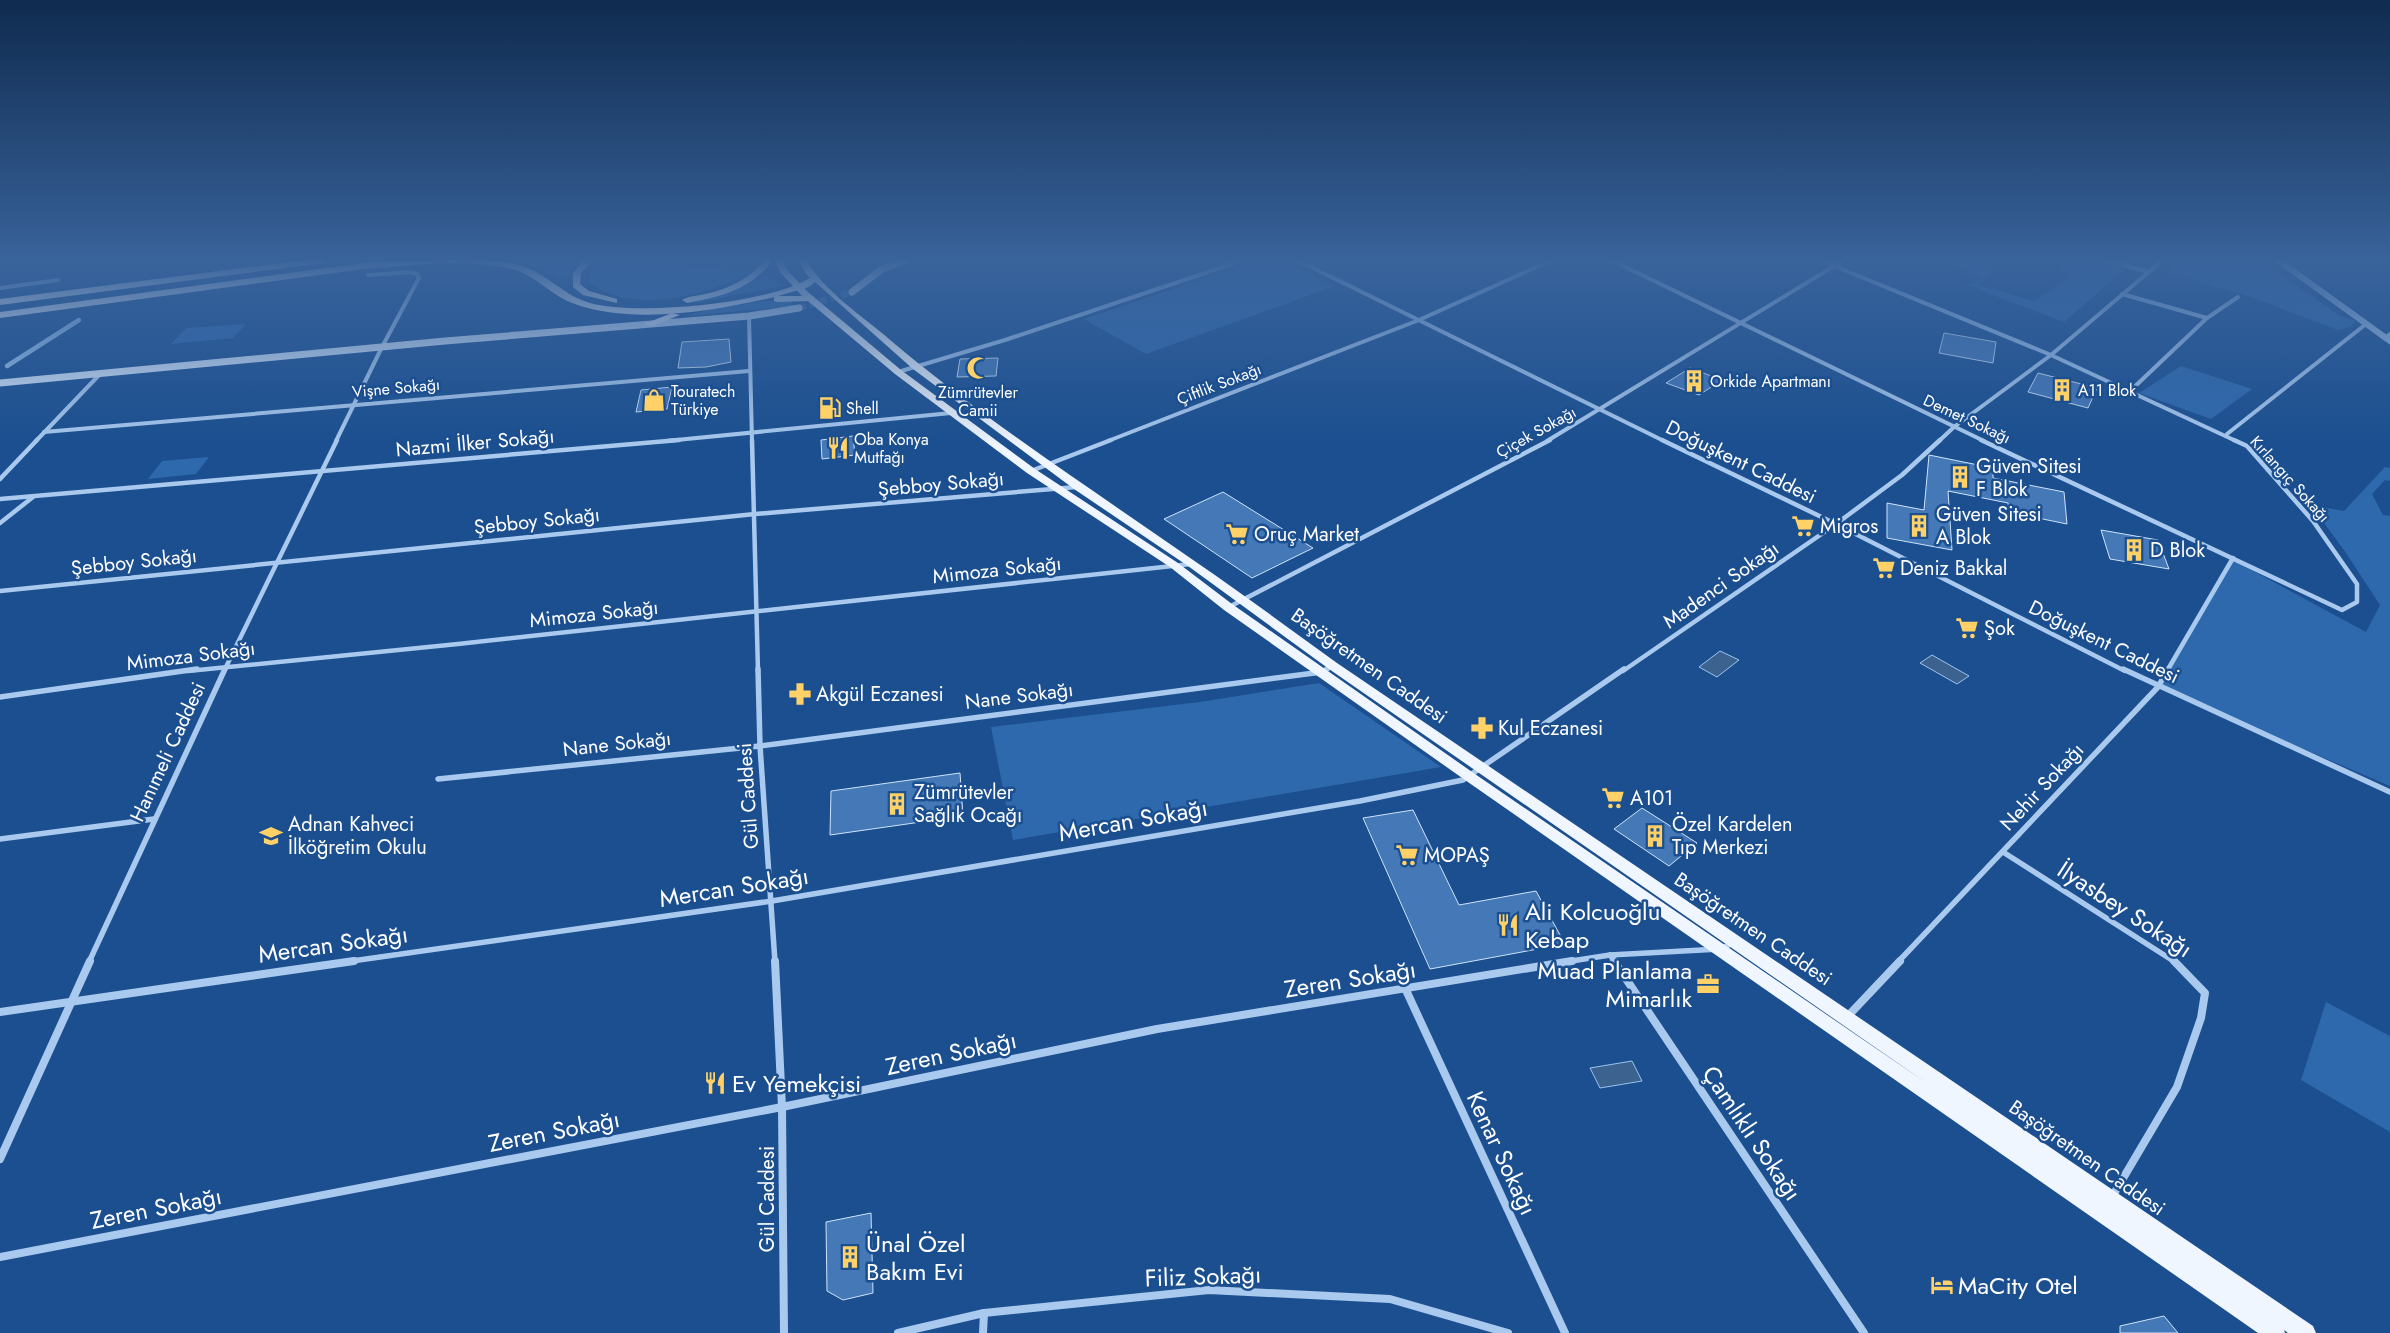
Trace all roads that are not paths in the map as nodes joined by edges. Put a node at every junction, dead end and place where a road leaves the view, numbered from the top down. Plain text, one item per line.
1 (394, 322) edge
2 (654, 322) edge
3 (671, 322) edge
4 (749, 322) edge
5 (839, 322) edge
6 (866, 322) edge
7 (1058, 322) edge
8 (1414, 322) edge
9 (1424, 322) edge
10 (1971, 322) edge
11 (2089, 322) edge
12 (2203, 322) edge
13 (2364, 322) edge
14 (1739, 323) joint
15 (649, 324) junction
16 (2366, 324) junction
17 (2388, 337) edge
18 (382, 346) junction
19 (2051, 355) junction
20 (916, 367) junction
21 (749, 371) junction
22 (898, 372) junction
23 (101, 373) junction
24 (0, 383) edge
25 (2129, 392) junction
26 (355, 404) junction
27 (1600, 410) junction
28 (951, 413) junction
29 (1954, 427) junction
30 (44, 432) junction
31 (752, 433) junction
32 (2227, 434) junction
33 (1046, 464) junction
34 (1032, 470) junction
35 (321, 472) junction
36 (0, 479) edge
37 (1078, 487) junction
38 (1059, 489) junction
39 (34, 497) junction
40 (0, 499) edge
41 (755, 514) junction
42 (0, 523) edge
43 (1836, 524) junction
44 (2233, 558) junction
45 (276, 563) junction
46 (1192, 564) junction
47 (1174, 565) junction
48 (0, 591) edge
49 (1235, 604) junction
50 (2342, 610) joint
51 (758, 611) junction
52 (227, 665) junction
53 (1328, 669) junction
54 (2158, 686) junction
55 (0, 697) edge
56 (760, 746) junction
57 (1476, 773) junction
58 (438, 779) dead end
59 (2390, 792) edge
60 (154, 819) junction
61 (0, 839) edge
62 (2003, 852) junction
63 (772, 901) junction
64 (1736, 942) junction
65 (1720, 948) junction
66 (1610, 955) junction
67 (1405, 988) junction
68 (73, 1000) junction
69 (0, 1012) edge
70 (1847, 1017) junction
71 (782, 1106) junction
72 (0, 1159) edge
73 (2110, 1200) junction
74 (0, 1257) edge
75 (984, 1314) junction
76 (784, 1333) edge
77 (898, 1333) edge
78 (984, 1333) edge
79 (1508, 1333) edge
80 (1565, 1333) edge
81 (1864, 1333) edge
82 (2275, 1333) edge
83 (2306, 1333) edge

1 - 18 street, Hanımeli Caddesi
2 - 15 highway
3 - 15 main road
4 - 21 street, Gül Caddesi
5 - 22 main road, Başöğretmen Caddesi
6 - 20 main road, Başöğretmen Caddesi
7 - 20 street
8 - 33 street, Çiftlik Sokağı
9 - 27 street, Doğuşkent Caddesi
10 - 19 street, Kırlangıç Sokağı
11 - 19 street, Madenci Sokağı
12 - 25 street
13 - 16 street
14 - 27 street, Çiçek Sokağı
14 - 29 street, Demet Sokağı
15 - 18 main road
16 - 17 street
16 - 32 street
18 - 23 main road
18 - 26 street, Hanımeli Caddesi
19 - 25 street, Kırlangıç Sokağı
19 - 29 street, Madenci Sokağı
20 - 22 street
20 - 33 main road, Başöğretmen Caddesi
21 - 26 street, Vişne Sokağı
21 - 31 street, Gül Caddesi
22 - 28 main road, Başöğretmen Caddesi
23 - 24 main road
23 - 30 street
25 - 32 street, Kırlangıç Sokağı
26 - 30 street, Vişne Sokağı
26 - 35 street, Hanımeli Caddesi
27 - 43 street, Doğuşkent Caddesi
27 - 49 street, Çiçek Sokağı
28 - 31 street, Nazmi İlker Sokağı
28 - 34 main road, Başöğretmen Caddesi
29 - 43 street, Madenci Sokağı
29 - 44 street, Demet Sokağı
30 - 36 street
31 - 35 street, Nazmi İlker Sokağı
31 - 41 street, Gül Caddesi
32 - 50 street, Kırlangıç Sokağı
33 - 34 street, Çiftlik Sokağı
33 - 37 main road, Başöğretmen Caddesi
34 - 38 main road, Başöğretmen Caddesi
35 - 39 street, Nazmi İlker Sokağı
35 - 45 street, Hanımeli Caddesi
37 - 38 street, Şebboy Sokağı
37 - 46 main road, Başöğretmen Caddesi
38 - 41 street, Şebboy Sokağı
38 - 47 main road, Başöğretmen Caddesi
39 - 40 street, Nazmi İlker Sokağı
39 - 42 street
41 - 45 street, Şebboy Sokağı
41 - 51 street, Gül Caddesi
43 - 54 street, Doğuşkent Caddesi
43 - 57 street, Madenci Sokağı
44 - 50 street, Demet Sokağı
44 - 54 street, Nehir Sokağı
45 - 48 street, Şebboy Sokağı
45 - 52 street, Hanımeli Caddesi
46 - 47 street, Mimoza Sokağı
46 - 49 main road, Başöğretmen Caddesi
47 - 49 main road, Başöğretmen Caddesi
47 - 51 street, Mimoza Sokağı
49 - 53 main road, Başöğretmen Caddesi
51 - 52 street, Mimoza Sokağı
51 - 56 street, Gül Caddesi
52 - 55 street, Mimoza Sokağı
52 - 60 street, Hanımeli Caddesi
53 - 56 street, Nane Sokağı
53 - 57 main road, Başöğretmen Caddesi
54 - 59 street, Doğuşkent Caddesi
54 - 62 street, Nehir Sokağı
56 - 58 street, Nane Sokağı
56 - 63 street, Gül Caddesi
57 - 63 street, Mercan Sokağı
57 - 64 main road, Başöğretmen Caddesi
57 - 65 main road, Başöğretmen Caddesi
60 - 61 street
60 - 68 street, Hanımeli Caddesi
62 - 70 street, Nehir Sokağı
62 - 73 street, İlyasbey Sokağı
63 - 68 street, Mercan Sokağı
63 - 71 street, Gül Caddesi
64 - 65 street, Zeren Sokağı
64 - 70 main road, Başöğretmen Caddesi
65 - 66 street, Zeren Sokağı
65 - 82 main road, Başöğretmen Caddesi
66 - 67 street, Zeren Sokağı
66 - 81 street, Çamlıklı Sokağı
67 - 71 street, Zeren Sokağı
67 - 80 street, Kenar Sokağı
68 - 69 street, Mercan Sokağı
68 - 72 street, Hanımeli Caddesi
70 - 73 main road, Başöğretmen Caddesi
71 - 74 street, Zeren Sokağı
71 - 76 street, Gül Caddesi
73 - 83 main road, Başöğretmen Caddesi
75 - 77 street, Filiz Sokağı
75 - 78 street
75 - 79 street, Filiz Sokağı

